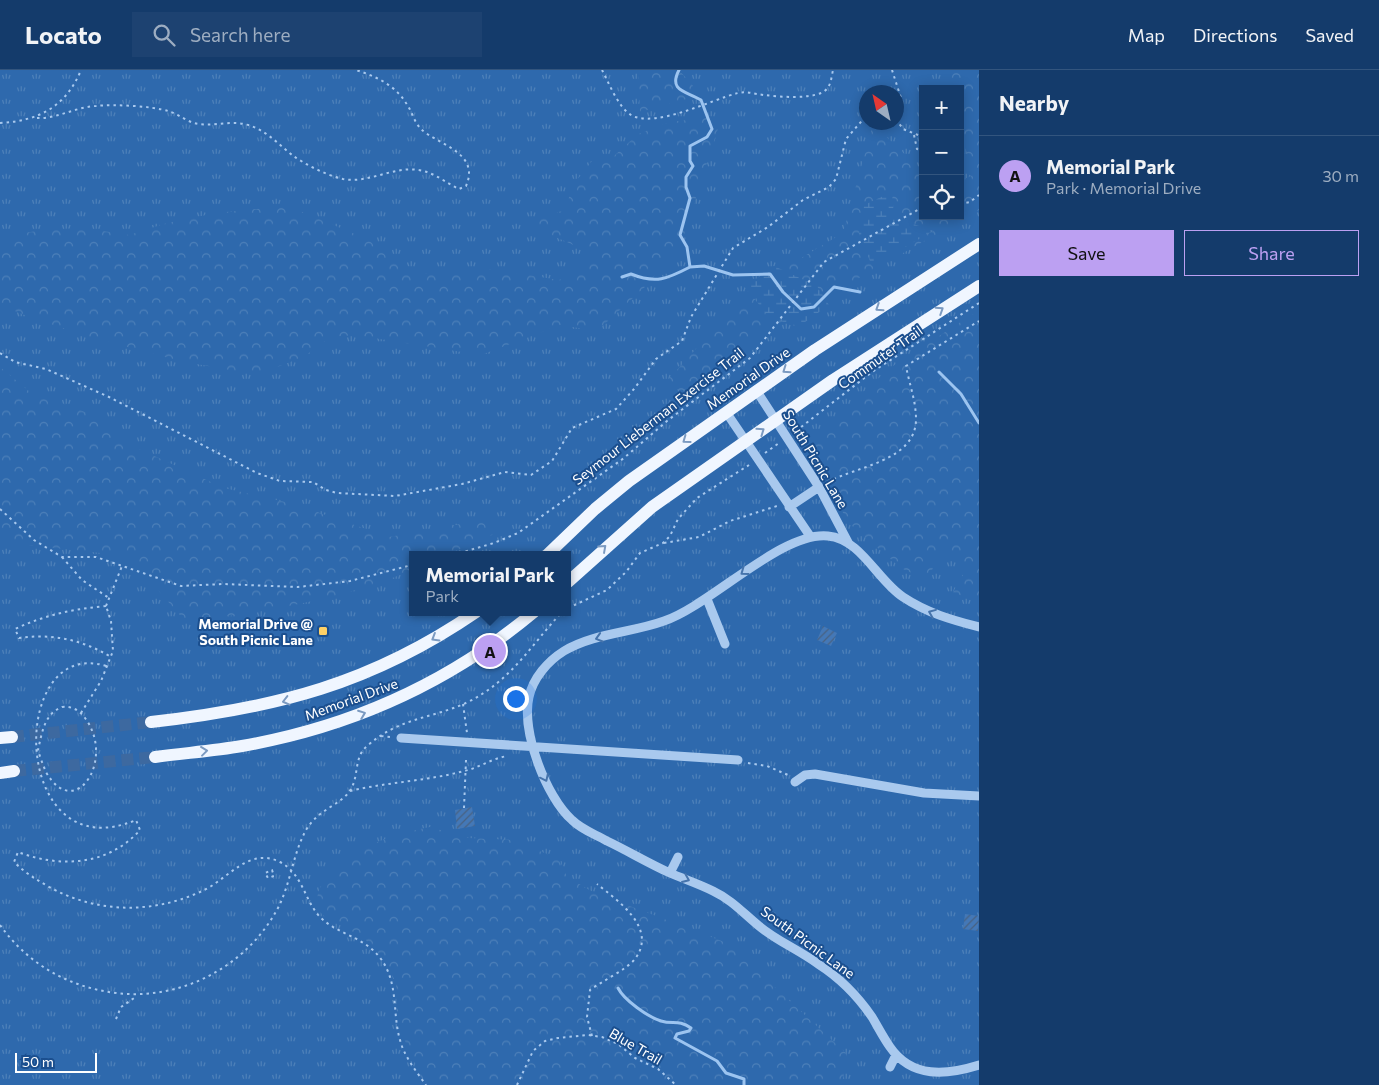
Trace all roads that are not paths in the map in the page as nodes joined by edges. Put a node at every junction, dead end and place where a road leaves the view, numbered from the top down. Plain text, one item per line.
1 (979, 244) edge
2 (979, 286) edge
3 (756, 390) junction
4 (726, 412) junction
5 (777, 420) junction
6 (746, 442) junction
7 (819, 487) junction
8 (789, 507) junction
9 (810, 536) junction
10 (849, 544) junction
11 (550, 551) edge
12 (571, 579) edge
13 (707, 599) junction
14 (470, 616) edge
15 (529, 616) edge
16 (979, 627) edge
17 (725, 644) dead end
18 (151, 722) tunnel mouth
19 (401, 738) dead end
20 (530, 745) junction
21 (156, 757) tunnel mouth
22 (738, 760) road end
23 (14, 771) tunnel mouth
24 (0, 773) edge
25 (795, 782) road end
26 (979, 796) edge
27 (678, 857) dead end
28 (670, 873) junction
29 (896, 1055) junction
30 (979, 1065) edge
31 (890, 1068) dead end

1 -> 3 main road, Memorial Drive
5 -> 2 main road
3 - 4 main road, Memorial Drive
3 - 5 street, South Picnic Lane
4 - 6 street
4 -> 11 main road, Memorial Drive
6 -> 5 main road
5 - 7 street, South Picnic Lane
6 - 8 street
12 -> 6 main road
7 - 8 street
7 - 10 street, South Picnic Lane
8 - 9 street
9 - 10 street, South Picnic Lane
9 -> 13 street, South Picnic Lane
16 -> 10 street, South Picnic Lane
13 - 17 street
13 -> 20 street, South Picnic Lane
14 -> 18 main road, Memorial Drive
21 -> 15 main road, Memorial Drive
19 - 20 street
20 - 22 street
20 -> 28 street, South Picnic Lane
23 - 24 main road
25 - 26 street
27 - 28 street
28 -> 29 street, South Picnic Lane
29 - 30 street, South Picnic Lane
29 - 31 street

